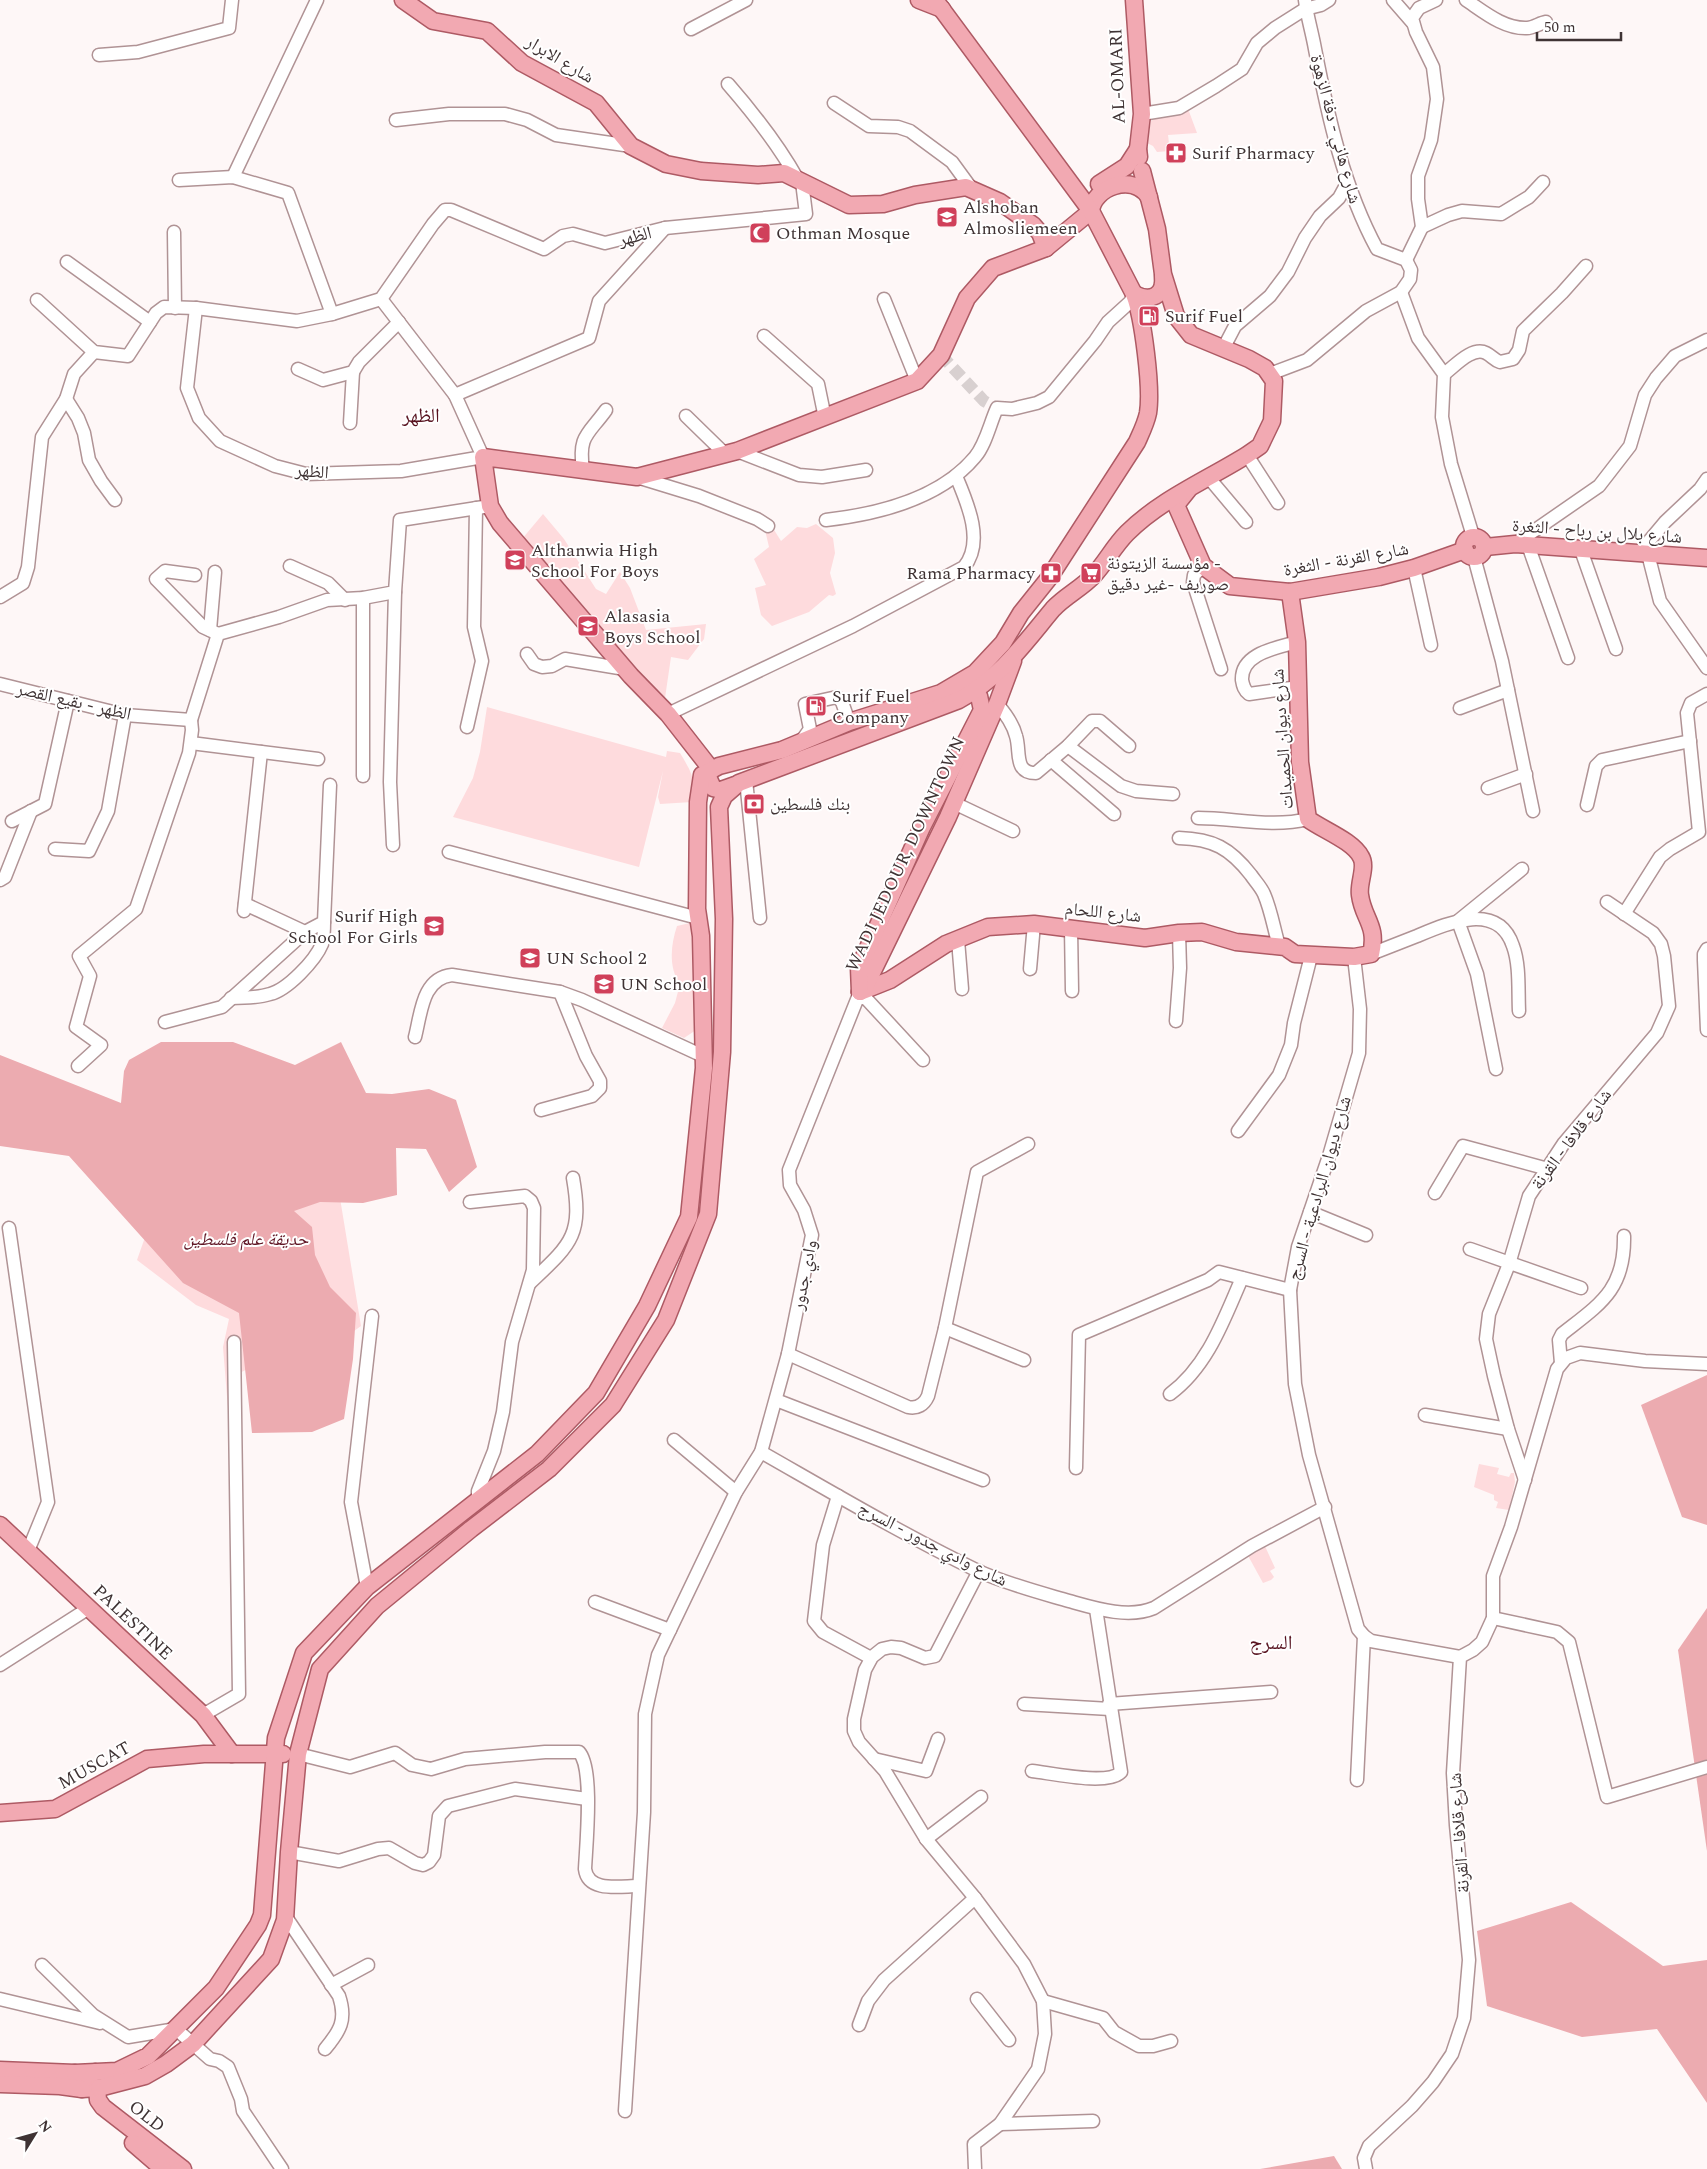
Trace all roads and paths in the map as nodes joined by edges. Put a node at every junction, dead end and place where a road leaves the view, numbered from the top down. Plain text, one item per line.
1 (232, 0) edge
2 (317, 0) edge
3 (403, 0) edge
4 (746, 0) edge
5 (919, 0) edge
6 (1134, 0) edge
7 (1328, 0) edge
8 (1393, 0) edge
9 (1436, 0) edge
10 (1466, 0) edge
11 (1305, 4) edge
12 (938, 5) edge
13 (1546, 22) dead end
14 (1413, 23) junction
15 (691, 29) dead end
16 (99, 55) dead end
17 (728, 84) dead end
18 (834, 104) dead end
19 (1142, 114) junction
20 (396, 120) dead end
21 (631, 146) junction
22 (1137, 160) junction
23 (233, 177) junction
24 (179, 180) dead end
25 (1347, 180) junction
26 (800, 181) junction
27 (1543, 182) dead end
28 (971, 188) junction
29 (1080, 195) junction
30 (1149, 197) junction
31 (1091, 211) junction
32 (1422, 227) junction
33 (665, 228) junction
34 (174, 232) dead end
35 (1046, 248) junction
36 (1406, 260) junction
37 (67, 262) dead end
38 (1586, 266) dead end
39 (1163, 274) junction
40 (1402, 292) junction
41 (1134, 294) junction
42 (381, 299) junction
43 (884, 299) dead end
44 (38, 300) dead end
45 (175, 308) junction
46 (196, 308) junction
47 (332, 314) junction
48 (150, 322) junction
49 (399, 322) junction
50 (764, 336) dead end
51 (1707, 340) edge
52 (1224, 349) junction
53 (94, 352) junction
54 (298, 369) dead end
55 (353, 372) junction
56 (1270, 374) junction
57 (1444, 374) junction
58 (917, 381) junction
59 (455, 395) junction
60 (66, 399) junction
61 (606, 410) dead end
62 (686, 416) dead end
63 (825, 418) junction
64 (350, 423) dead end
65 (731, 452) junction
66 (1247, 455) junction
67 (483, 457) junction
68 (583, 470) junction
69 (866, 470) dead end
70 (956, 476) junction
71 (637, 477) junction
72 (1209, 478) junction
73 (1707, 479) edge
74 (1189, 489) junction
75 (115, 500) dead end
76 (1278, 503) dead end
77 (483, 507) junction
78 (1154, 511) junction
79 (1180, 518) junction
80 (826, 520) dead end
81 (1246, 522) dead end
82 (768, 526) dead end
83 (1522, 544) junction
84 (1474, 548) junction
85 (1581, 550) junction
86 (1643, 554) junction
87 (1707, 558) edge
88 (290, 566) dead end
89 (1203, 566) junction
90 (1414, 568) junction
91 (215, 572) dead end
92 (195, 575) dead end
93 (395, 592) junction
94 (1290, 592) junction
95 (0, 597) edge
96 (363, 598) junction
97 (345, 600) junction
98 (1010, 630) junction
99 (214, 632) junction
100 (1297, 642) junction
101 (1431, 645) dead end
102 (1616, 649) dead end
103 (1020, 650) junction
104 (527, 654) dead end
105 (1568, 658) dead end
106 (1707, 668) edge
107 (1220, 669) dead end
108 (625, 670) junction
109 (980, 679) junction
110 (0, 684) edge
111 (1298, 687) junction
112 (1508, 690) junction
113 (1707, 694) edge
114 (68, 702) junction
115 (998, 704) junction
116 (1460, 708) dead end
117 (668, 714) junction
118 (125, 716) junction
119 (982, 718) junction
120 (190, 720) junction
121 (849, 722) junction
122 (467, 727) dead end
123 (1690, 741) junction
124 (191, 743) junction
125 (799, 744) junction
126 (844, 745) junction
127 (1068, 746) junction
128 (1129, 746) dead end
129 (261, 752) junction
130 (318, 759) dead end
131 (1051, 760) junction
132 (711, 769) junction
133 (1526, 774) junction
134 (363, 776) dead end
135 (742, 782) junction
136 (330, 785) dead end
137 (1488, 788) dead end
138 (1173, 794) dead end
139 (954, 803) junction
140 (1587, 805) dead end
141 (31, 811) junction
142 (1533, 811) dead end
143 (1114, 814) dead end
144 (1198, 818) dead end
145 (1308, 820) junction
146 (12, 821) dead end
147 (1013, 831) dead end
148 (1179, 838) dead end
149 (393, 845) dead end
150 (54, 849) dead end
151 (449, 852) dead end
152 (1522, 869) dead end
153 (0, 880) edge
154 (1607, 902) dead end
155 (1624, 914) junction
156 (698, 918) junction
157 (760, 918) dead end
158 (1458, 921) junction
159 (324, 922) junction
160 (1034, 924) junction
161 (1071, 928) junction
162 (305, 932) junction
163 (1179, 932) junction
164 (958, 940) junction
165 (1279, 946) junction
166 (1707, 949) edge
167 (1371, 954) junction
168 (1311, 956) junction
169 (1354, 957) junction
170 (1030, 969) dead end
171 (962, 989) dead end
172 (1072, 990) dead end
173 (560, 992) junction
174 (860, 992) junction
175 (231, 998) junction
176 (1519, 1011) dead end
177 (1176, 1021) dead end
178 (165, 1022) dead end
179 (1707, 1030) edge
180 (415, 1037) dead end
181 (703, 1056) junction
182 (923, 1060) dead end
183 (78, 1066) dead end
184 (1496, 1069) dead end
185 (541, 1110) dead end
186 (1238, 1131) dead end
187 (1028, 1144) dead end
188 (1548, 1169) junction
189 (573, 1178) dead end
190 (1435, 1193) dead end
191 (470, 1202) dead end
192 (1310, 1212) junction
193 (9, 1228) dead end
194 (1366, 1235) dead end
195 (1624, 1236) dead end
196 (1470, 1249) dead end
197 (1509, 1264) junction
198 (1242, 1278) junction
199 (530, 1283) junction
200 (1581, 1288) dead end
201 (1290, 1290) junction
202 (372, 1316) dead end
203 (944, 1328) junction
204 (234, 1342) dead end
205 (788, 1354) junction
206 (1024, 1360) dead end
207 (1561, 1363) junction
208 (1707, 1364) edge
209 (1170, 1394) dead end
210 (776, 1400) junction
211 (1425, 1415) dead end
212 (1508, 1429) junction
213 (674, 1440) dead end
214 (762, 1452) junction
215 (1076, 1468) dead end
216 (983, 1480) dead end
217 (1525, 1480) junction
218 (736, 1492) junction
219 (838, 1496) junction
220 (478, 1502) junction
221 (1325, 1507) junction
222 (0, 1524) edge
223 (28, 1551) junction
224 (979, 1571) junction
225 (367, 1587) junction
226 (595, 1602) dead end
227 (89, 1608) junction
228 (1096, 1609) junction
229 (1493, 1618) junction
230 (670, 1630) junction
231 (1364, 1636) junction
232 (1460, 1657) junction
233 (871, 1658) junction
234 (0, 1665) edge
235 (1271, 1692) dead end
236 (1024, 1704) dead end
237 (1110, 1707) junction
238 (203, 1715) junction
239 (938, 1739) dead end
240 (232, 1754) junction
241 (298, 1754) junction
242 (274, 1755) junction
243 (874, 1759) junction
244 (1707, 1768) edge
245 (1032, 1771) dead end
246 (1357, 1780) dead end
247 (981, 1797) dead end
248 (587, 1799) junction
249 (0, 1813) edge
250 (926, 1839) junction
251 (289, 1852) junction
252 (638, 1886) junction
253 (975, 1898) junction
254 (286, 1917) junction
255 (42, 1965) dead end
256 (368, 1965) dead end
257 (331, 1985) junction
258 (0, 1999) edge
259 (977, 1999) dead end
260 (1043, 2001) junction
261 (859, 2025) dead end
262 (112, 2027) junction
263 (176, 2029) junction
264 (1009, 2040) dead end
265 (1171, 2041) dead end
266 (193, 2044) junction
267 (325, 2049) dead end
268 (0, 2070) edge
269 (0, 2084) edge
270 (91, 2088) junction
271 (625, 2111) dead end
272 (1093, 2121) dead end
273 (1000, 2124) junction
274 (163, 2169) edge
275 (183, 2169) edge
276 (282, 2169) edge
277 (975, 2169) edge
278 (1366, 2169) edge

1 - 16 street
2 - 23 street
3 - 21 main road, شارع الابرار
4 - 15 street
5 - 12 main road
6 - 19 main road, AL-OMARI
7 - 11 street
8 - 14 street
9 - 14 street
10 - 13 street
11 - 19 street
11 - 25 street, شارع هاني - دفة الزهوة
12 - 29 main road
14 - 32 street
17 - 26 street
18 - 28 street
19 - 22 main road, AL-OMARI
20 - 21 street
21 - 26 main road
22 - 29 main road
22 - 30 main road
23 - 24 street
23 - 47 street
25 - 36 street, شارع هاني - دفة الزهوة
25 - 52 street
26 - 28 main road
26 - 33 street
27 - 32 street
28 - 35 main road
29 - 31 main road
30 - 31 main road
30 - 39 main road
31 - 35 main road
31 - 41 main road
32 - 36 street
33 - 42 street, الظهر
33 - 59 street, الظهر
34 - 45 street
35 - 58 main road
36 - 40 street
37 - 48 street
38 - 57 street
39 - 41 main road
39 - 52 main road
40 - 56 street
40 - 57 street
41 - 70 street
41 - 98 main road
42 - 47 street
42 - 49 street
43 - 58 street
44 - 53 street
45 - 46 street
45 - 48 street
46 - 47 street
46 - 67 street, الظهر
48 - 53 street
49 - 55 street
49 - 59 street
50 - 63 street
51 - 83 street
52 - 56 main road
53 - 60 street
54 - 55 street
55 - 64 street
56 - 66 main road
57 - 84 street
58 - 63 main road
59 - 67 street
60 - 75 street
60 - 95 street
61 - 68 street
62 - 65 street
63 - 65 main road
65 - 69 street
65 - 71 main road
66 - 72 main road
66 - 76 street
67 - 68 main road
67 - 77 main road
68 - 71 main road
70 - 80 street
70 - 117 street
71 - 82 street
72 - 74 main road
72 - 81 street
73 - 86 street
74 - 78 main road
74 - 79 main road
77 - 93 street
77 - 108 main road
77 - 122 street
78 - 79 main road
78 - 103 main road
79 - 89 main road, شارع القرنة - الثغرة
83 - 84 main road, شارع بلال بن رباح - الثغرة
83 - 85 main road, شارع بلال بن رباح - الثغرة
83 - 105 street
84 - 90 main road, شارع القرنة - الثغرة
84 - 112 street
85 - 86 main road, شارع بلال بن رباح - الثغرة
85 - 102 street
86 - 87 main road, شارع بلال بن رباح - الثغرة
86 - 106 street
88 - 97 street
89 - 94 main road, شارع القرنة - الثغرة
89 - 107 street
90 - 94 main road, شارع القرنة - الثغرة
90 - 101 street
91 - 99 street
92 - 99 street
93 - 96 street
93 - 149 street
94 - 100 main road, شارع ديوان الحميدات
96 - 97 street
96 - 134 street
97 - 99 street
98 - 103 main road
98 - 109 main road
99 - 120 street
100 - 111 main road, شارع ديوان الحميدات
100 - 111 street
103 - 109 main road
103 - 115 main road, WADI JEDOUR, DOWNTOWN
104 - 108 street
108 - 117 main road
109 - 119 main road
109 - 119 main road
109 - 121 main road
109 - 126 main road
110 - 114 street, الظهر - بقيع القصر
111 - 145 main road, شارع ديوان الحميدات
112 - 116 street
112 - 133 street
113 - 123 street
114 - 118 street, الظهر - بقيع القصر
114 - 141 street
115 - 119 main road, WADI JEDOUR, DOWNTOWN
115 - 131 street
117 - 132 main road
118 - 120 street, الظهر - بقيع القصر
118 - 150 street
119 - 139 main road, WADI JEDOUR, DOWNTOWN
119 - 174 main road, WADI JEDOUR, DOWNTOWN
120 - 124 street
121 - 125 main road
121 - 125 street
121 - 126 main road
123 - 140 street
123 - 155 street
124 - 129 street
124 - 183 street
125 - 132 main road
126 - 135 main road
127 - 128 street
127 - 131 street
127 - 138 street
129 - 130 street
129 - 162 street
131 - 143 street
132 - 135 main road
132 - 156 main road
133 - 137 street
133 - 142 street
135 - 157 street
135 - 241 main road
136 - 159 street
139 - 147 street
139 - 174 main road, WADI JEDOUR, DOWNTOWN
141 - 146 street
141 - 153 street
144 - 145 street
145 - 167 main road, شارع ديوان الحميدات
148 - 165 street
151 - 156 street
152 - 158 street
154 - 155 street, شارع قلافا - القرنة
155 - 188 street, شارع قلافا - القرنة
156 - 181 main road
158 - 167 street
158 - 176 street
158 - 184 street
159 - 162 street
159 - 175 street
160 - 161 main road, شارع اللحام
160 - 164 main road, شارع اللحام
160 - 170 street
161 - 163 main road, شارع اللحام
161 - 172 street
162 - 175 street
163 - 165 main road, شارع اللحام
163 - 177 street
164 - 171 street
164 - 174 main road, شارع اللحام
165 - 168 main road, شارع اللحام
166 - 179 street
167 - 169 main road
168 - 169 main road, شارع اللحام
168 - 186 street
169 - 192 street, شارع ديوان البرادعية - السرج
173 - 180 street
173 - 181 street
173 - 185 street
174 - 182 street
174 - 205 street, وادي جدور
175 - 178 street
181 - 220 main road
187 - 203 street
188 - 190 street
188 - 197 street, شارع قلافا - القرنة
189 - 199 street
191 - 199 street
192 - 194 street
192 - 201 street, شارع ديوان البرادعية - السرج
193 - 223 street
195 - 207 street
196 - 197 street
197 - 200 street
197 - 212 street, شارع قلافا - القرنة
198 - 201 street
198 - 209 street
198 - 215 street
199 - 220 street
201 - 221 street, شارع ديوان البرادعية - السرج
202 - 225 street
203 - 205 street
203 - 206 street
204 - 238 street
205 - 210 street, وادي جدور
207 - 208 street
207 - 217 street
210 - 214 street, وادي جدور
210 - 216 street
211 - 212 street
212 - 217 street, شارع قلافا - القرنة
213 - 218 street
214 - 218 street, وادي جدور
214 - 219 street, شارع وادي جدور - السرج
217 - 229 street
218 - 230 street, وادي جدور
219 - 224 street, شارع وادي جدور - السرج
219 - 233 street
220 - 225 main road
221 - 228 street, شارع وادي جدور - السرج
221 - 231 street, شارع ديوان البرادعية - السرج
222 - 223 main road, PALESTINE
223 - 227 main road, PALESTINE
224 - 228 street, شارع وادي جدور - السرج
224 - 233 street
225 - 242 main road
226 - 230 street
227 - 234 street
227 - 238 main road, PALESTINE
228 - 237 street
229 - 232 street
229 - 244 street
230 - 252 street, وادي جدور
231 - 232 street
231 - 246 street
232 - 278 street, شارع قلافا - القرنة
233 - 243 street
235 - 237 street
236 - 237 street
237 - 245 street
238 - 240 main road, PALESTINE
239 - 243 street
240 - 242 main road, MUSCAT
240 - 249 main road, MUSCAT
241 - 242 main road, MUSCAT
241 - 248 street
241 - 251 main road
242 - 263 main road
243 - 250 street
247 - 250 street
248 - 251 street
248 - 252 street
250 - 253 street
251 - 254 main road
252 - 271 street, وادي جدور
253 - 260 street
253 - 261 street
254 - 257 street
254 - 266 main road
255 - 262 street
256 - 257 street
257 - 267 street
258 - 262 street
259 - 264 street
260 - 265 street
260 - 273 street
262 - 263 street
263 - 266 street
263 - 270 main road
266 - 270 main road
266 - 276 street
268 - 270 main road
269 - 270 main road
270 - 274 main road, OLD
270 - 275 main road, OLD
272 - 273 street
273 - 277 street

